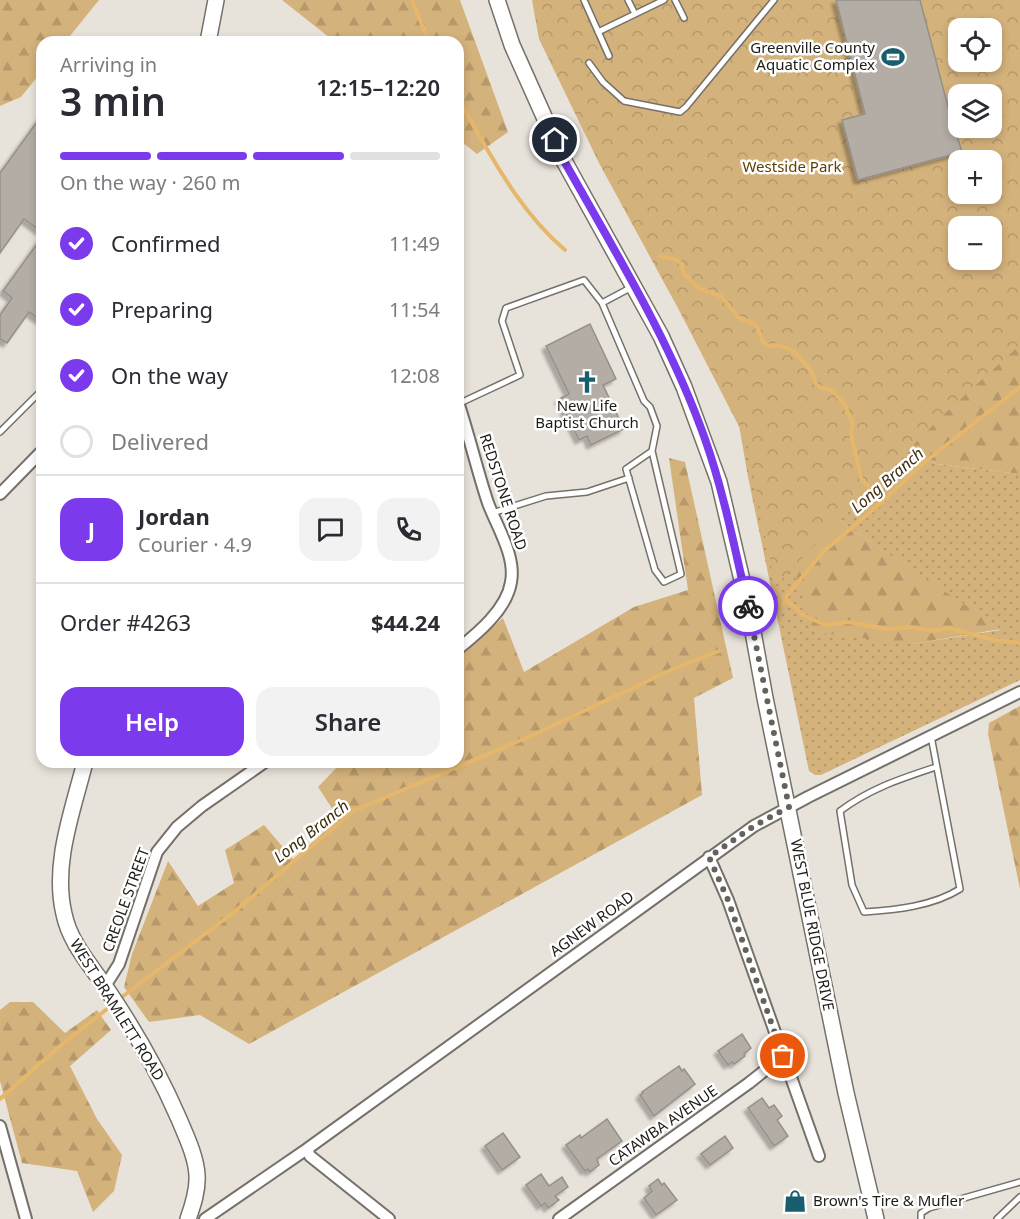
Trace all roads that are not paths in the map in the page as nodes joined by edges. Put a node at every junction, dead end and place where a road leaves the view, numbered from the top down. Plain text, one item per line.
1 (216, 0) edge
2 (497, 0) edge
3 (584, 0) edge
4 (628, 0) edge
5 (664, 0) edge
6 (675, 0) edge
7 (774, 0) edge
8 (635, 14) junction
9 (684, 18) dead end
10 (598, 32) junction
11 (209, 36) edge
12 (609, 56) dead end
13 (589, 63) dead end
14 (633, 286) junction
15 (602, 303) junction
16 (36, 396) edge
17 (464, 400) edge
18 (464, 422) edge
19 (0, 432) edge
20 (652, 451) junction
21 (36, 457) edge
22 (629, 478) junction
23 (0, 494) edge
24 (492, 513) junction
25 (464, 643) edge
26 (1020, 692) edge
27 (931, 736) junction
28 (936, 767) junction
29 (84, 768) edge
30 (256, 768) edge
31 (789, 807) junction
32 (709, 857) junction
33 (108, 990) junction
34 (783, 1056) junction
35 (0, 1126) edge
36 (307, 1149) junction
37 (819, 1156) dead end
38 (1020, 1182) edge
39 (1020, 1197) edge
40 (191, 1218) edge
41 (26, 1219) edge
42 (206, 1219) edge
43 (389, 1219) edge
44 (559, 1219) edge
45 (876, 1219) edge
46 (921, 1219) edge
47 (998, 1219) edge

1 - 11 main road
2 - 14 main road, WEST BLUE RIDGE DRIVE
3 - 10 lane
4 - 8 lane
5 - 8 lane
6 - 9 lane
7 - 13 lane
8 - 10 lane
10 - 12 lane
14 - 15 lane
14 - 31 main road, WEST BLUE RIDGE DRIVE
15 - 17 lane
15 - 20 lane
16 - 19 lane
18 - 24 street, REDSTONE ROAD
20 - 22 lane
20 - 22 lane
21 - 23 street
22 - 24 lane
24 - 25 street, REDSTONE ROAD
26 - 27 street, AGNEW ROAD
27 - 28 lane
27 - 31 street, AGNEW ROAD
28 - 28 lane
29 - 33 main road, WEST BRAMLETT ROAD
30 - 33 street, CREOLE STREET
31 - 32 street, AGNEW ROAD
31 - 45 main road, WEST BLUE RIDGE DRIVE
32 - 34 street
32 - 36 street, AGNEW ROAD
33 - 40 main road, WEST BRAMLETT ROAD
34 - 37 street
34 - 44 street, CATAWBA AVENUE
35 - 41 street
36 - 42 street, AGNEW ROAD
36 - 43 street
38 - 46 lane
39 - 47 lane

